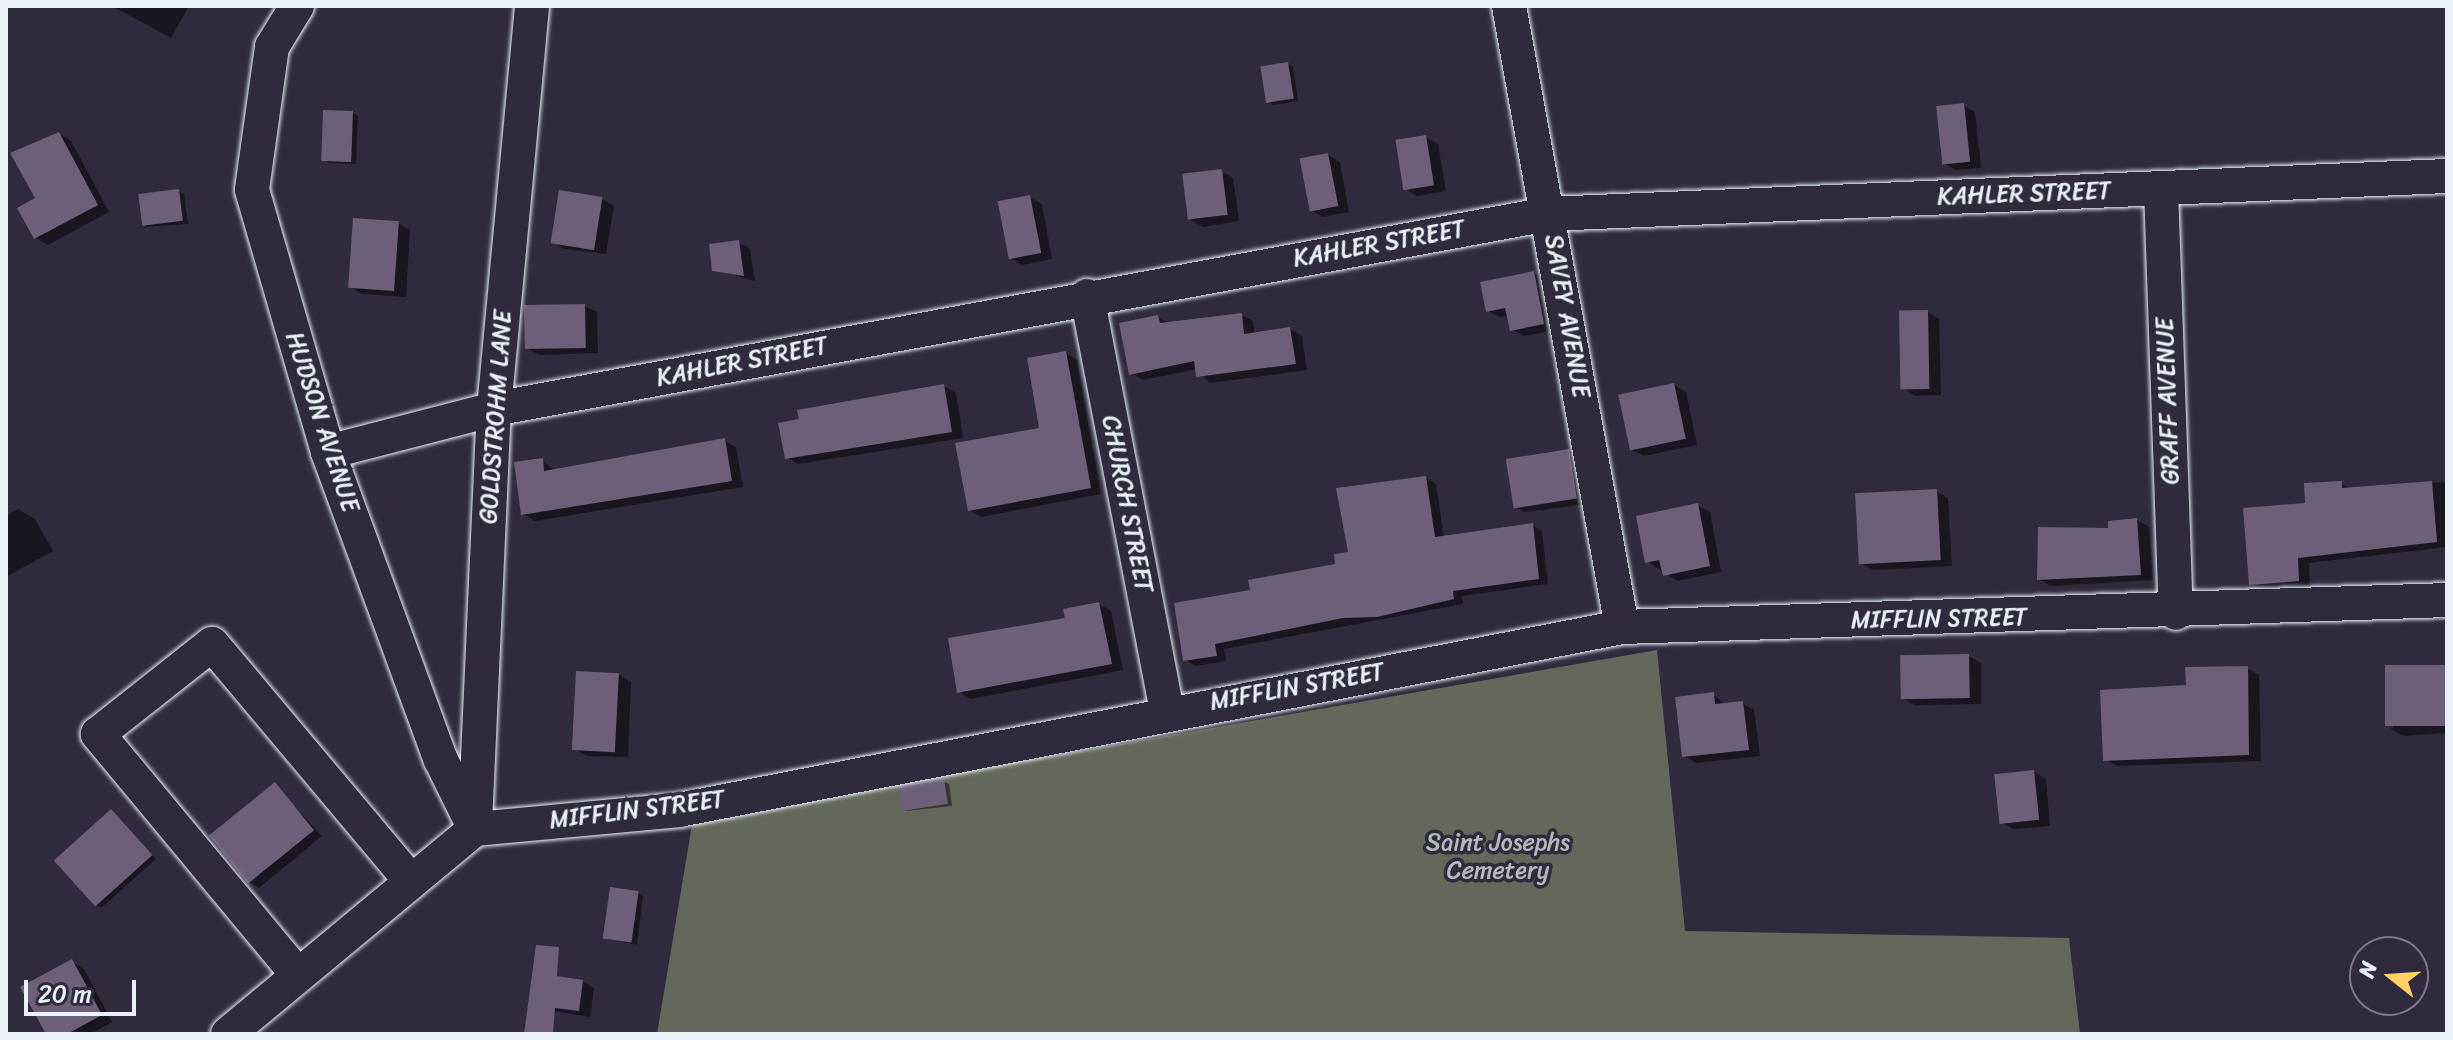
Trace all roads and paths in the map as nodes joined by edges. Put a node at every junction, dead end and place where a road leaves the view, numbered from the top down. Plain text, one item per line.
1 (297, 6) edge
2 (532, 6) edge
3 (1509, 6) edge
4 (2447, 176) edge
5 (2161, 189) junction
6 (1548, 214) junction
7 (1087, 296) junction
8 (494, 409) junction
9 (328, 452) junction
10 (2447, 600) edge
11 (2176, 613) junction
12 (1622, 627) junction
13 (1167, 711) junction
14 (475, 829) junction
15 (410, 880) junction
16 (297, 974) junction
17 (228, 1034) edge

1 - 9 street, HUDSON AVENUE
2 - 8 street, GOLDSTROHM LANE
3 - 6 street, SAVEY AVENUE
4 - 5 street, KAHLER STREET
5 - 6 street, KAHLER STREET
5 - 11 street, GRAFF AVENUE
6 - 7 street, KAHLER STREET
6 - 12 street, SAVEY AVENUE
7 - 8 street, KAHLER STREET
7 - 13 street, CHURCH STREET
8 - 9 street, KAHLER STREET
8 - 14 street, GOLDSTROHM LANE
9 - 14 street, HUDSON AVENUE
10 - 11 street, MIFFLIN STREET
11 - 12 street, MIFFLIN STREET
12 - 13 street, MIFFLIN STREET
13 - 14 street, MIFFLIN STREET
14 - 15 street
15 - 16 street
15 - 16 street
16 - 17 street

